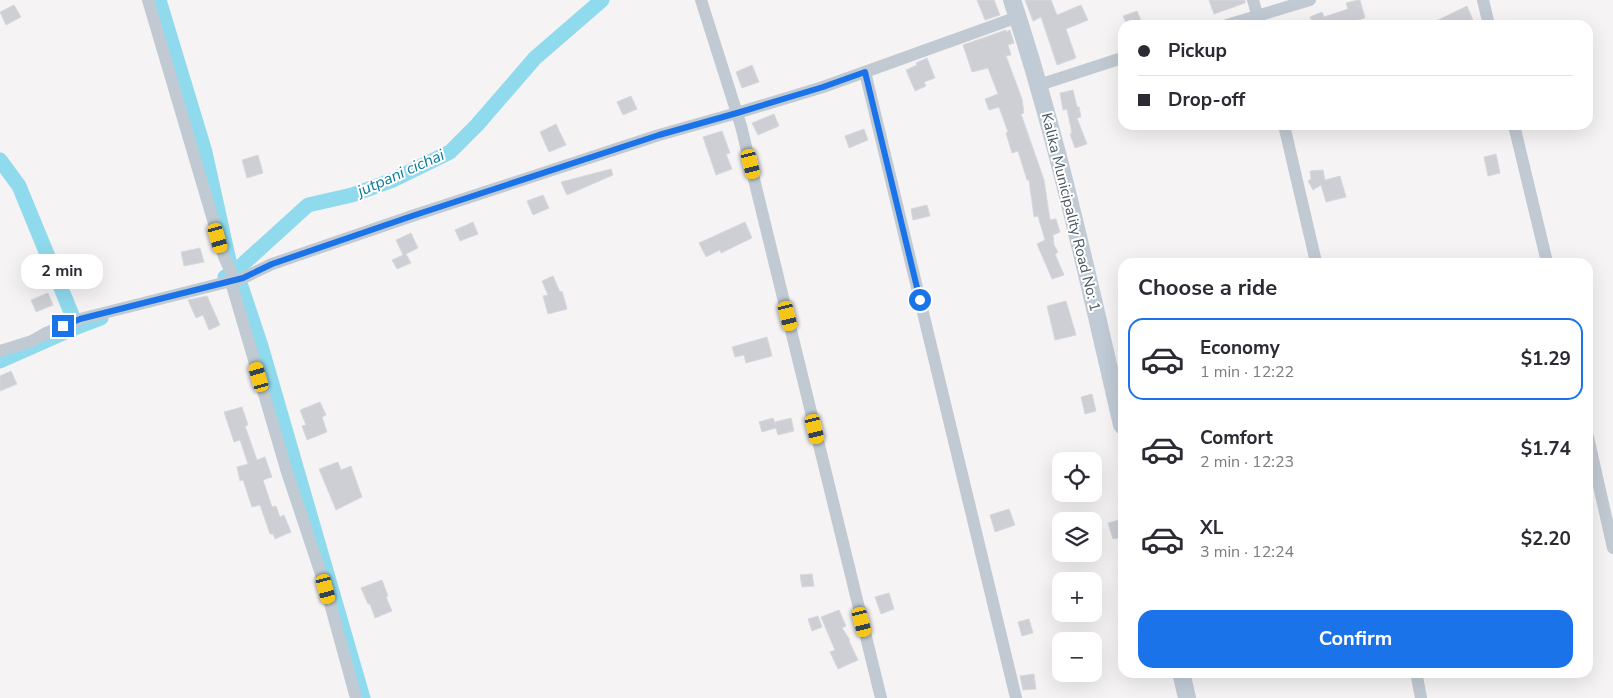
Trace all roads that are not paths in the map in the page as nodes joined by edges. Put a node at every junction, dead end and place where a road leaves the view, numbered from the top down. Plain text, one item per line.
1 (148, 0) edge
2 (701, 0) edge
3 (1012, 0) edge
4 (1253, 0) edge
5 (1310, 0) edge
6 (1483, 0) edge
7 (1018, 17) junction
8 (1259, 20) edge
9 (1489, 20) edge
10 (1118, 59) edge
11 (865, 72) junction
12 (1039, 85) junction
13 (737, 113) junction
14 (1285, 130) edge
15 (1515, 130) edge
16 (1315, 258) edge
17 (1546, 258) edge
18 (236, 281) junction
19 (0, 351) edge
20 (1118, 408) edge
21 (1593, 459) edge
22 (1613, 548) edge
23 (1182, 678) edge
24 (1417, 678) edge
25 (356, 698) edge
26 (882, 698) edge
27 (1016, 698) edge
28 (1187, 698) edge
29 (1421, 698) edge

1 - 18 street
2 - 13 street
3 - 7 street, Kalika Municipality Road No: 1
4 - 8 street
5 - 8 street
6 - 9 street
7 - 11 street
7 - 12 street, Kalika Municipality Road No: 1
10 - 12 street
11 - 13 street
11 - 27 street
12 - 20 street, Kalika Municipality Road No: 1
13 - 18 street
13 - 26 street
14 - 16 street
15 - 17 street
18 - 19 street
18 - 25 street
21 - 22 street
23 - 28 street
24 - 29 street

